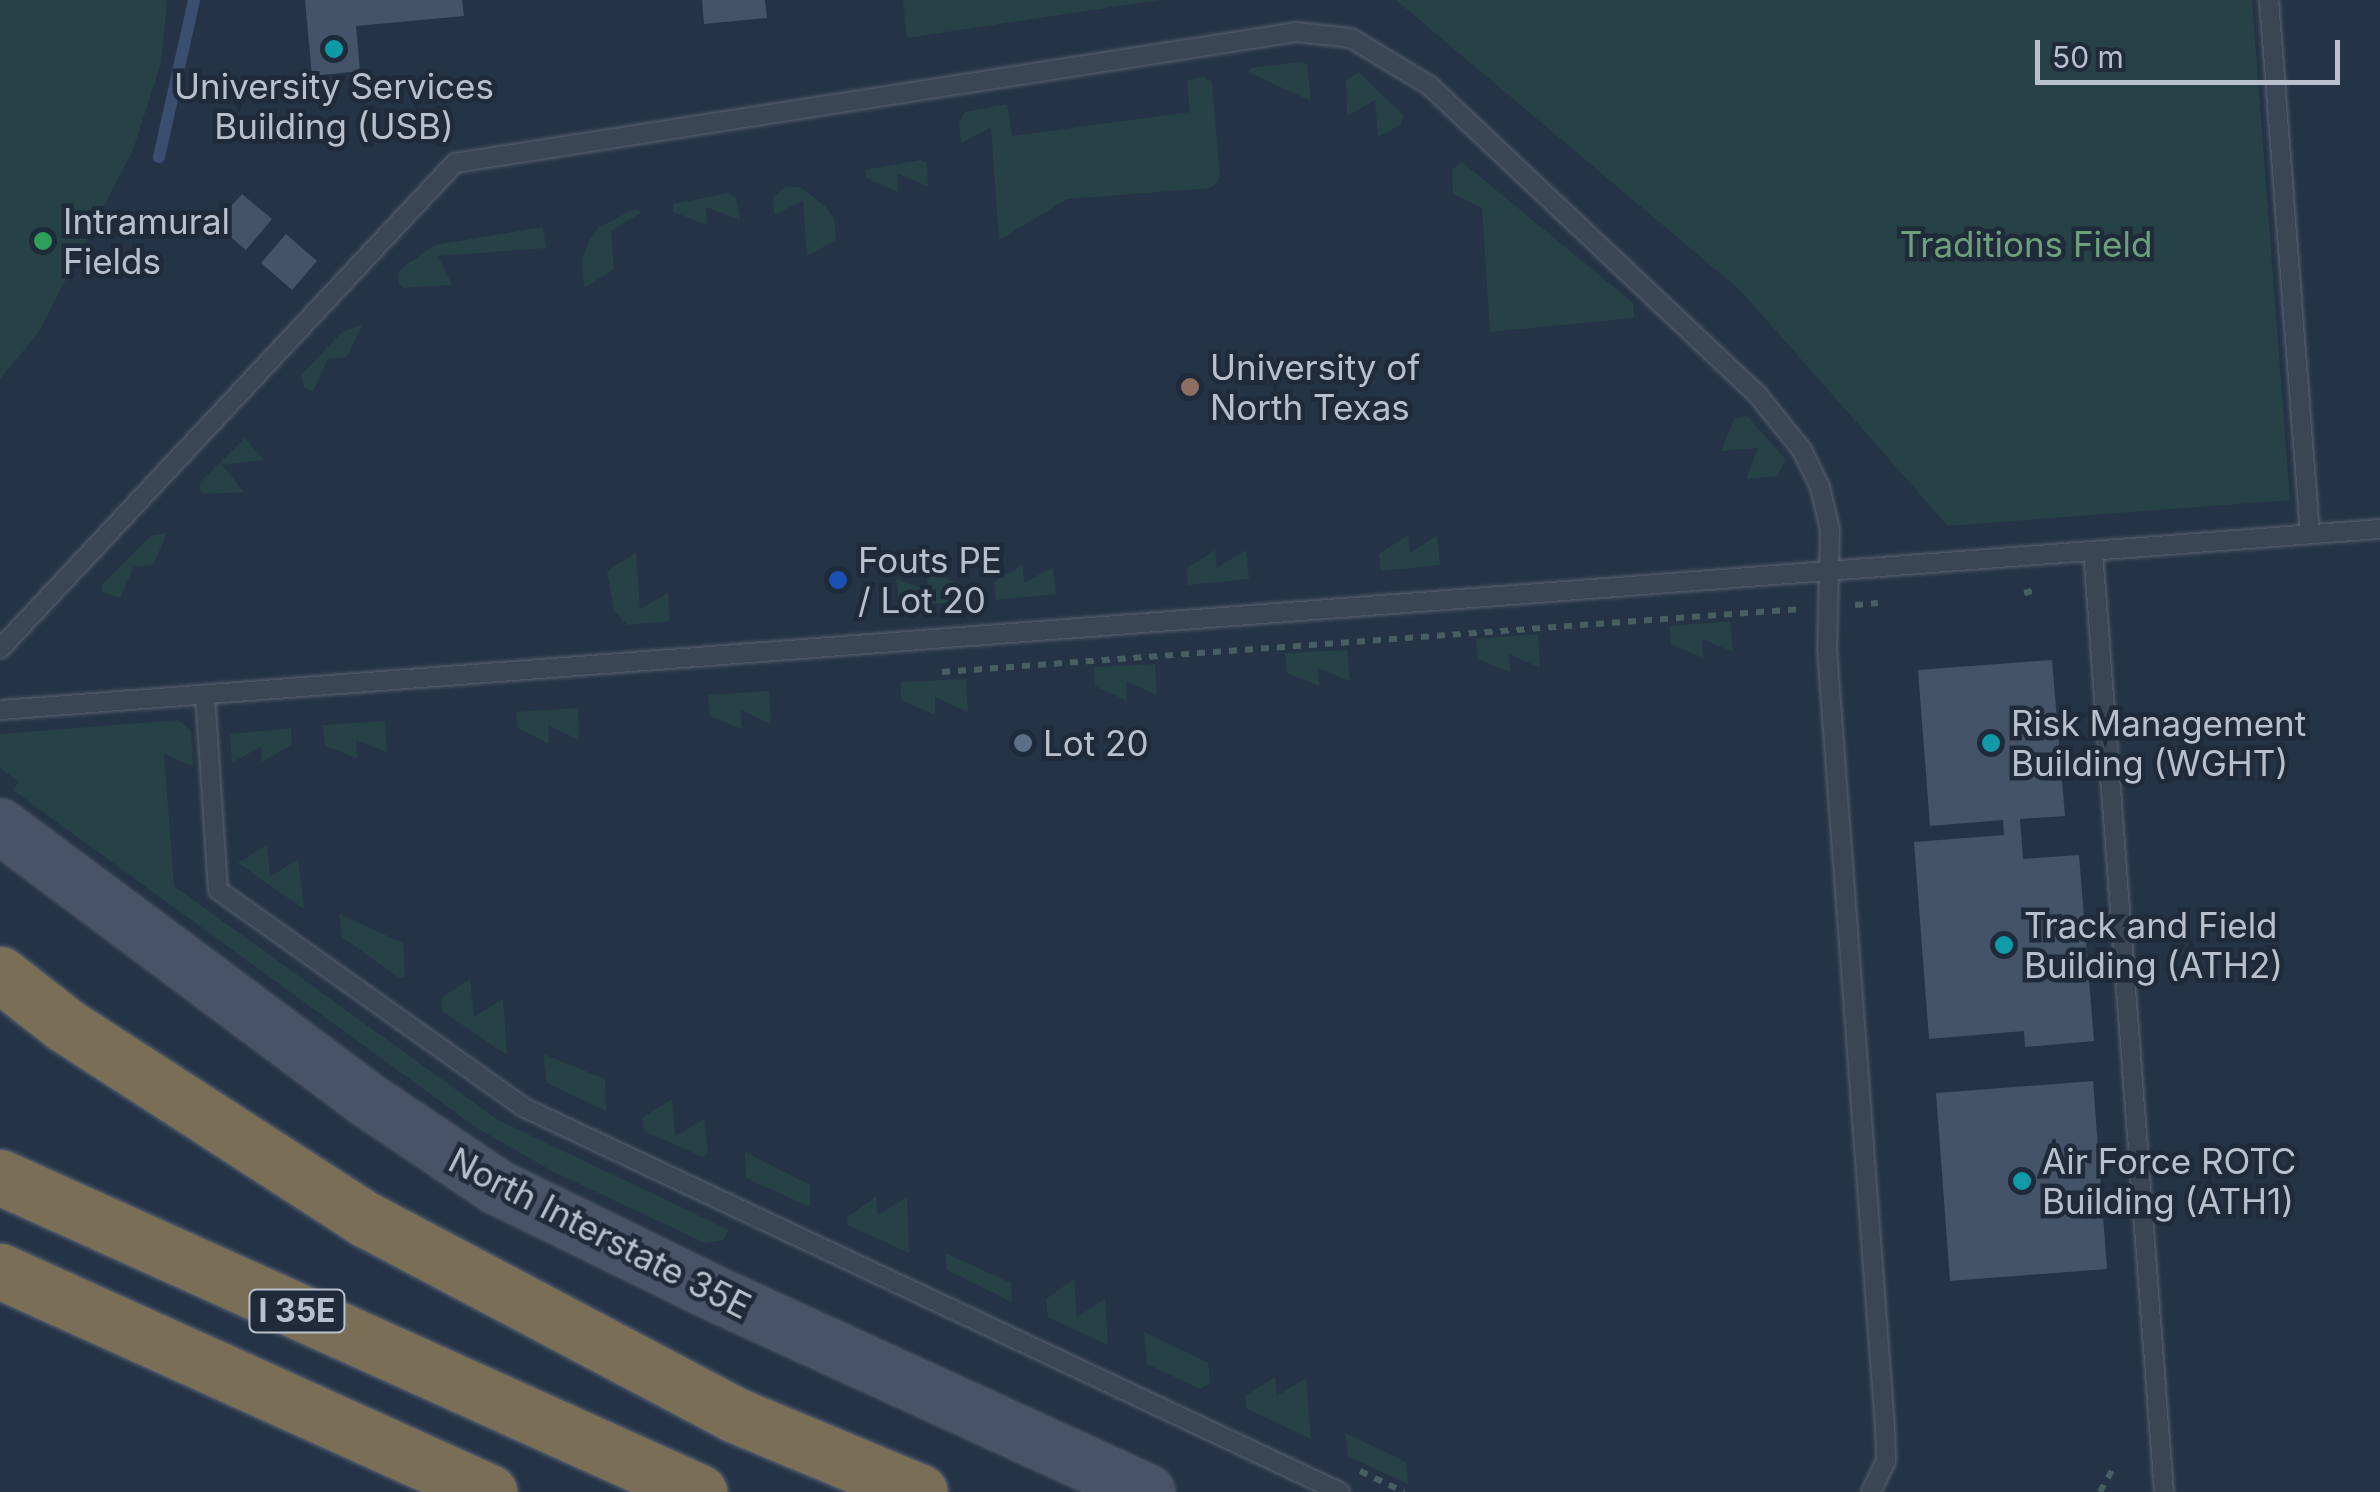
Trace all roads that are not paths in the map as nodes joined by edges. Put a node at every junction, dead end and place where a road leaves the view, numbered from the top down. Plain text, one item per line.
1 (2270, 0) edge
2 (2380, 529) edge
3 (2310, 534) junction
4 (2094, 551) junction
5 (1832, 570) junction
6 (0, 649) edge
7 (204, 694) junction
8 (0, 710) edge
9 (0, 826) edge
10 (0, 974) edge
11 (0, 1178) edge
12 (0, 1271) edge
13 (307, 1296) dead end
14 (0, 1302) edge
15 (441, 1376) junction
16 (401, 1452) junction
17 (490, 1492) edge
18 (699, 1492) edge
19 (920, 1492) edge
20 (1148, 1492) edge
21 (1340, 1492) edge
22 (1871, 1492) edge
23 (2164, 1492) edge

1 - 3 lane
2 - 3 lane
3 - 4 lane
4 - 5 lane
4 - 23 lane
5 - 6 lane
5 - 7 lane
5 - 22 lane
7 - 8 lane
7 - 21 lane
9 - 20 main road, North Interstate 35E
10 - 19 highway
11 - 15 highway, I 35E
12 - 16 highway, I 35E
13 - 15 highway
14 - 16 highway
15 - 18 highway, I 35E
16 - 17 highway, I 35E

